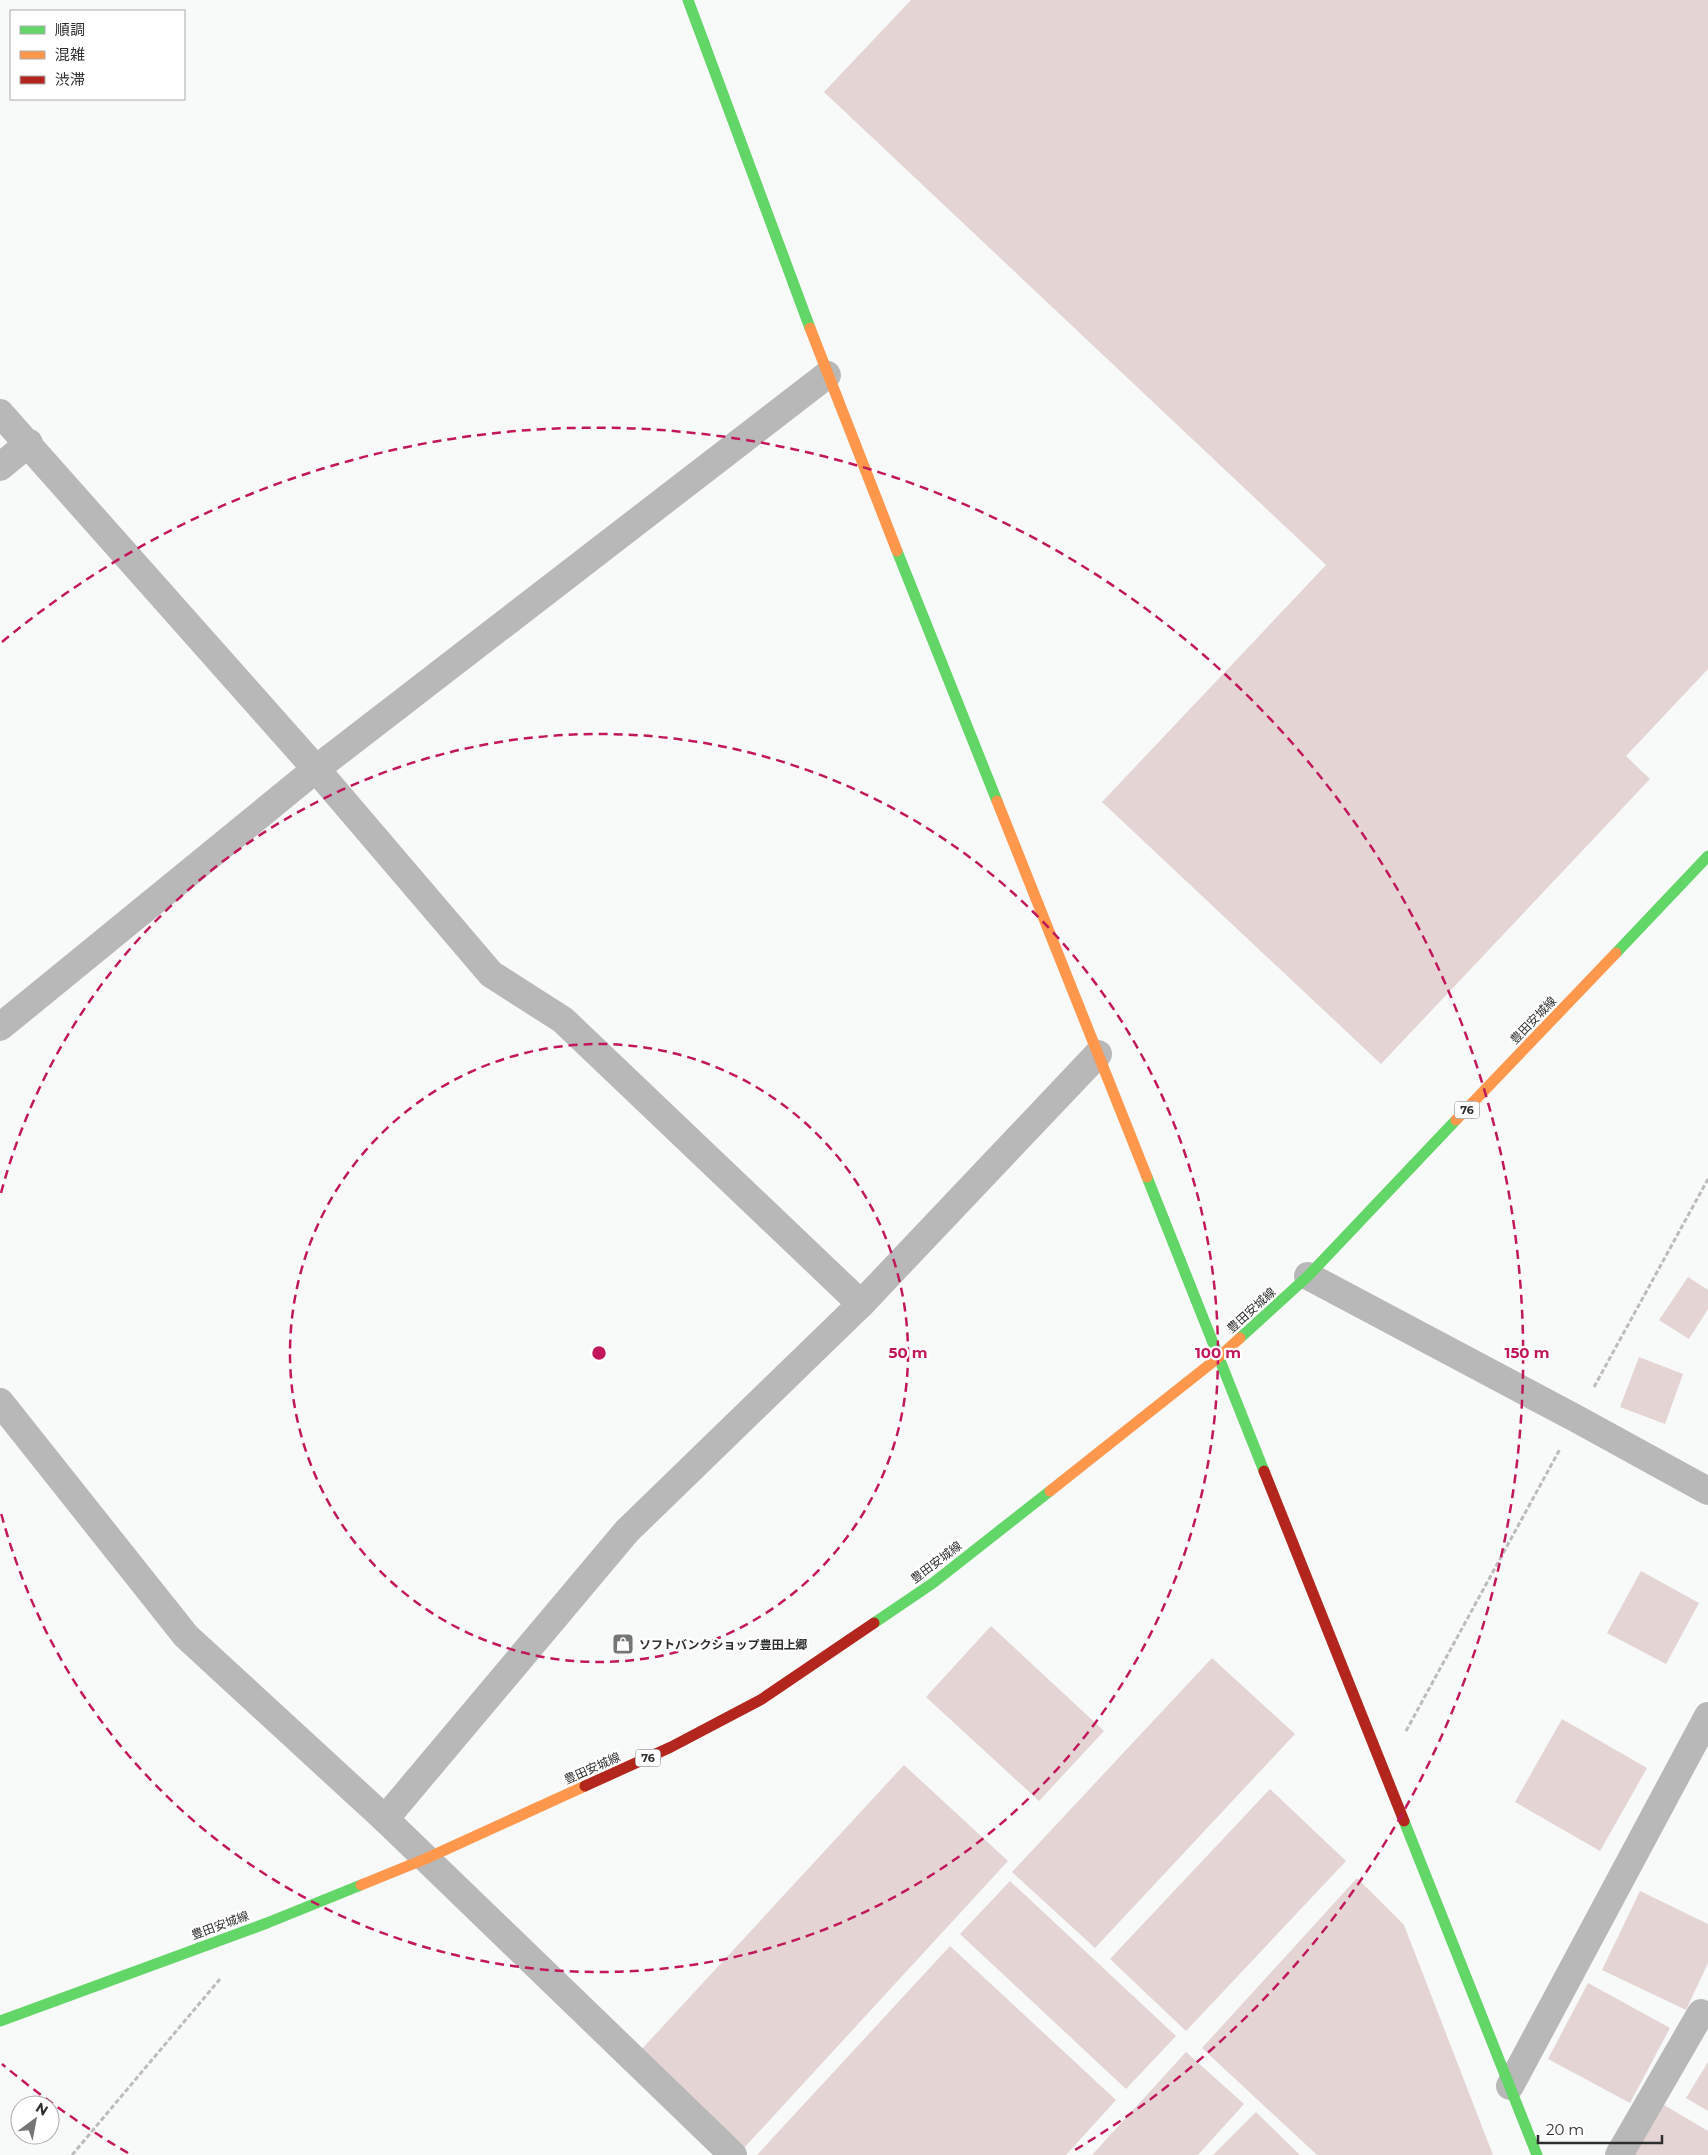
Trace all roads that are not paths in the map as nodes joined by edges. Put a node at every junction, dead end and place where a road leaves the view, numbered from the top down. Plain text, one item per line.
1 (688, 0) edge
2 (827, 375) junction
3 (0, 413) edge
4 (29, 444) junction
5 (0, 467) edge
6 (316, 769) junction
7 (1708, 856) edge
8 (0, 1027) edge
9 (1098, 1054) junction
10 (1308, 1276) junction
11 (861, 1304) junction
12 (1219, 1357) junction
13 (0, 1402) edge
14 (9, 1432) edge
15 (1708, 1491) edge
16 (1708, 1716) edge
17 (385, 1819) junction
18 (425, 1859) junction
19 (1701, 2013) dead end
20 (0, 2021) edge
21 (1510, 2086) junction
22 (733, 2155) edge
23 (1537, 2155) edge
24 (1619, 2155) edge

1 - 2 street
2 - 6 street
2 - 9 street
3 - 4 street
4 - 5 street
4 - 6 street
6 - 8 street
6 - 11 street
7 - 10 street, 豊田安城線 / 76
9 - 11 street
9 - 12 street
10 - 12 street, 豊田安城線 / 76
10 - 15 street
11 - 17 street
12 - 18 street, 豊田安城線 / 76
12 - 21 street
13 - 14 street
14 - 17 street
16 - 21 street
17 - 18 street
18 - 20 street, 豊田安城線 / 76
18 - 22 street
19 - 24 street
21 - 23 street

